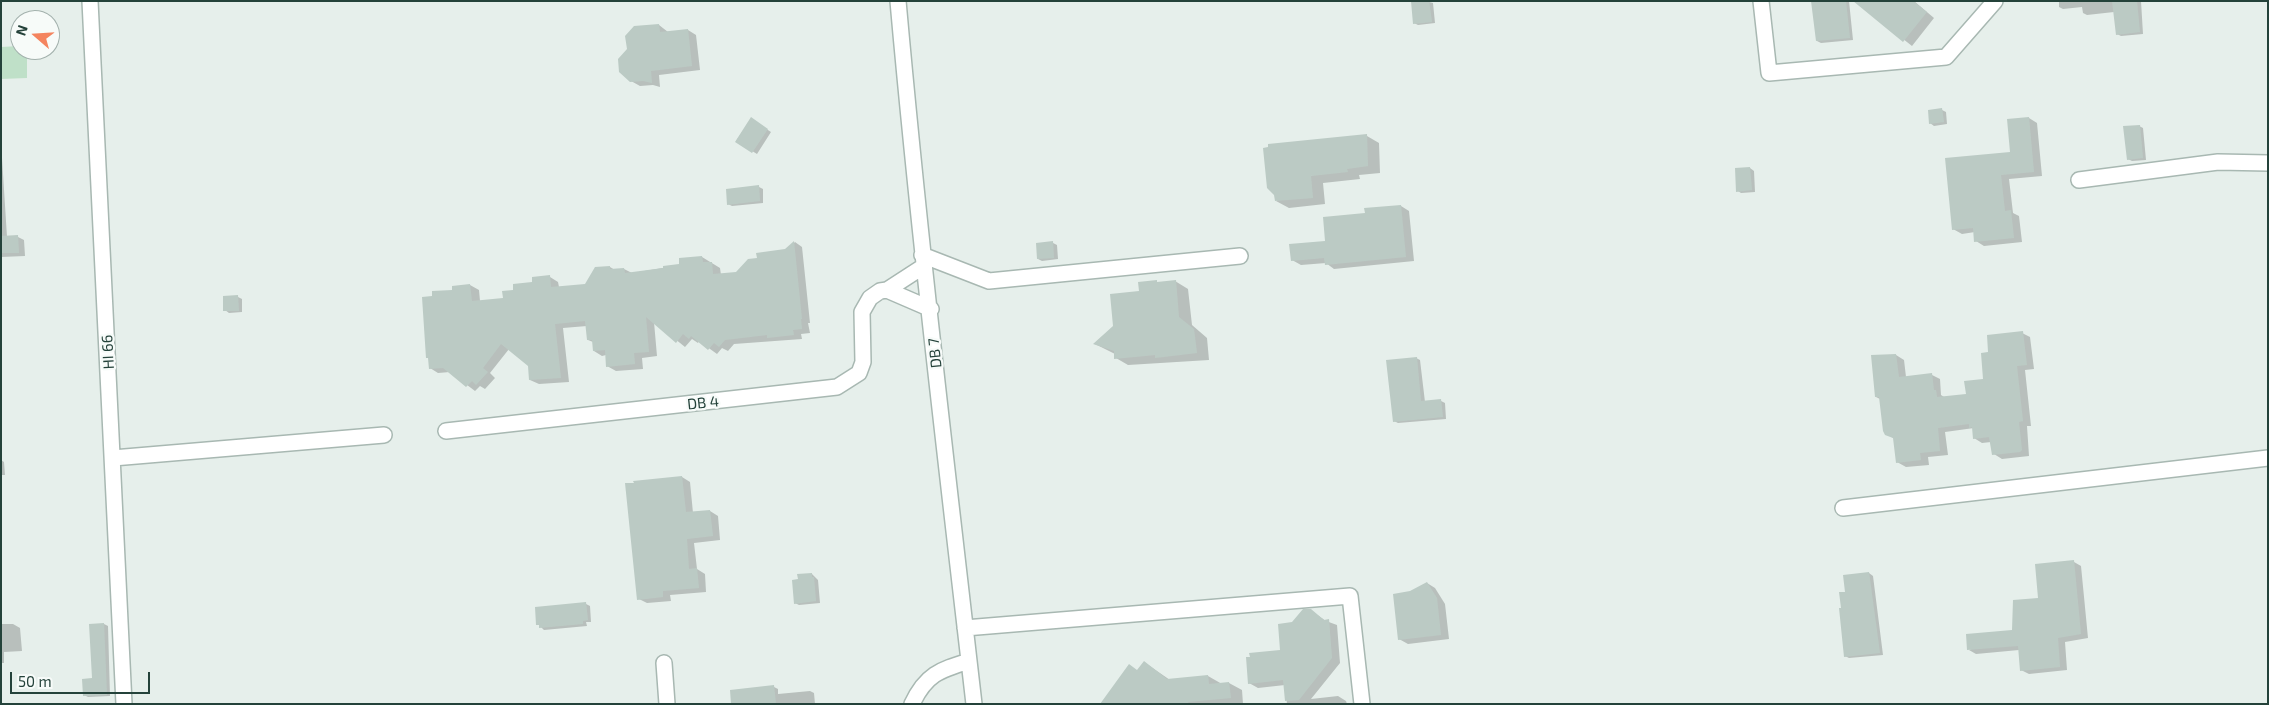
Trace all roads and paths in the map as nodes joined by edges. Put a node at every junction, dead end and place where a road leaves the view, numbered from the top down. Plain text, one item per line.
1 (90, 1) edge
2 (898, 1) edge
3 (1761, 1) edge
4 (1995, 1) edge
5 (2268, 163) edge
6 (2079, 180) dead end
7 (1240, 256) dead end
8 (923, 261) junction
9 (887, 290) junction
10 (930, 309) junction
11 (446, 431) dead end
12 (384, 435) dead end
13 (113, 458) junction
14 (2268, 458) edge
15 (1843, 508) dead end
16 (965, 628) junction
17 (970, 661) junction
18 (664, 663) dead end
19 (124, 704) edge
20 (667, 704) edge
21 (912, 704) edge
22 (974, 704) edge
23 (1362, 704) edge

1 - 13 street, HI 66
2 - 8 street, DB 7
3 - 4 street
5 - 6 street
7 - 8 street
8 - 9 street, DB 4
8 - 10 street, DB 7
9 - 10 street
9 - 11 street, DB 4
10 - 16 street, DB 7
12 - 13 street
13 - 19 street, HI 66
14 - 15 street
16 - 17 street, DB 7
16 - 23 street
17 - 21 street
17 - 22 street, DB 7
18 - 20 street

